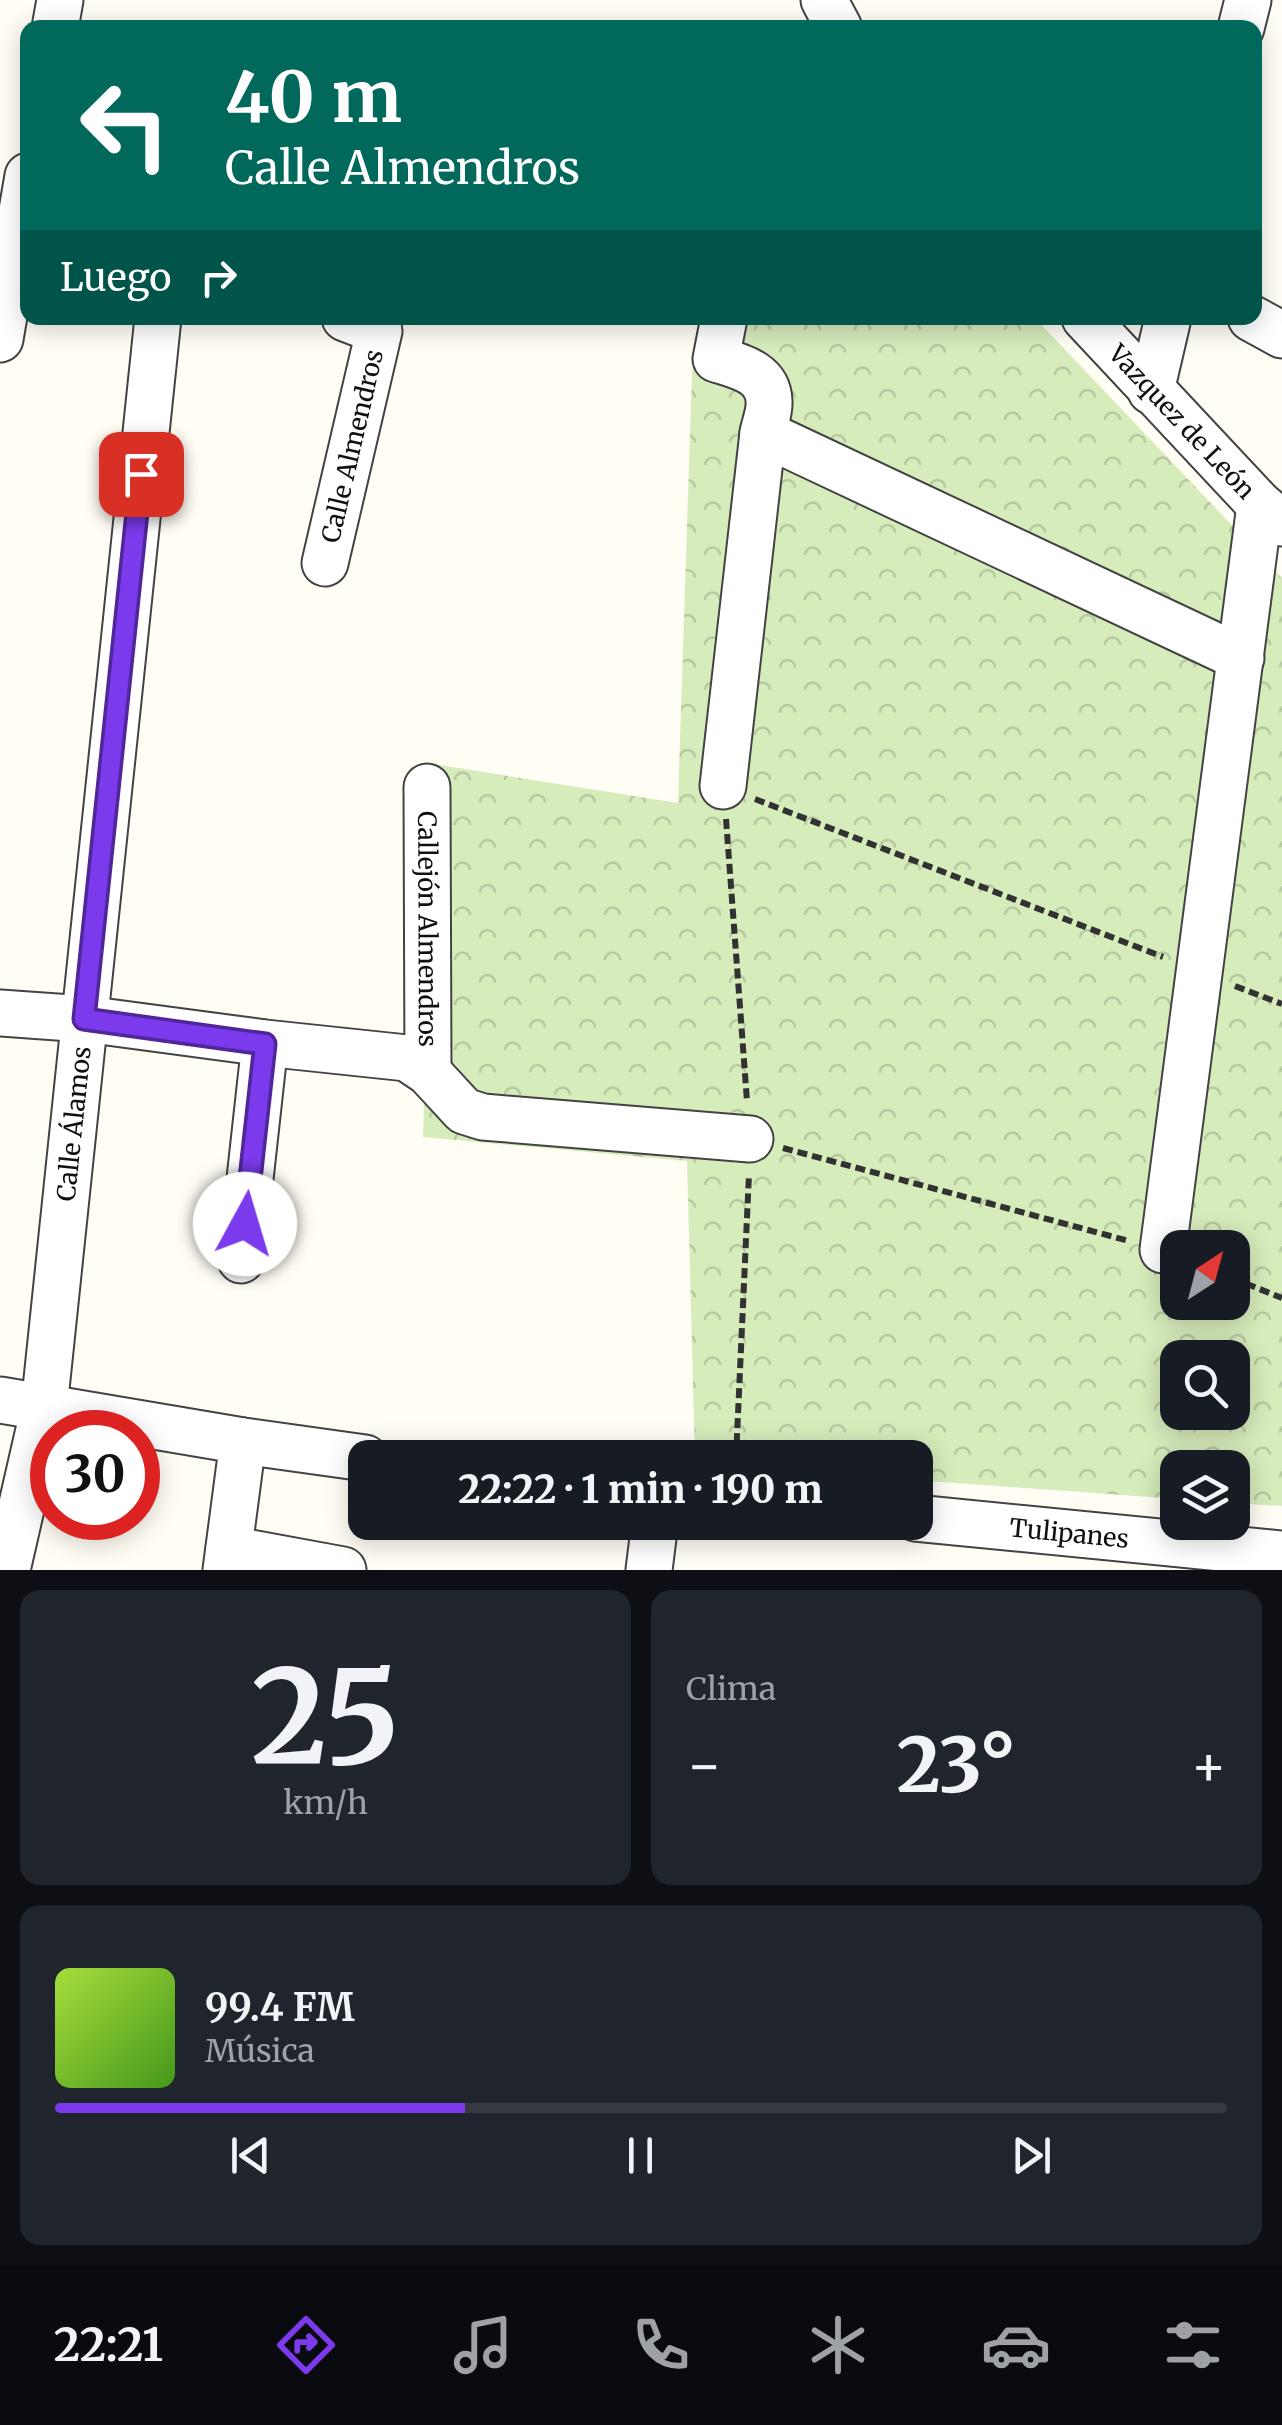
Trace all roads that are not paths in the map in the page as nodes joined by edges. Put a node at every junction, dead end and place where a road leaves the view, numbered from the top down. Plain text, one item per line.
1 (20, 219) edge
2 (14, 251) edge
3 (157, 325) edge
4 (362, 325) edge
5 (723, 325) edge
6 (1090, 325) edge
7 (1166, 325) edge
8 (0, 338) edge
9 (1151, 391) junction
10 (762, 433) junction
11 (1271, 514) edge
12 (326, 563) dead end
13 (1240, 658) junction
14 (723, 786) road end
15 (427, 787) dead end
16 (0, 1013) edge
17 (84, 1019) junction
18 (265, 1044) junction
19 (428, 1072) junction
20 (750, 1139) road end
21 (1166, 1230) edge
22 (240, 1260) dead end
23 (0, 1400) edge
24 (44, 1408) junction
25 (243, 1441) junction
26 (348, 1456) edge
27 (933, 1521) edge
28 (653, 1540) edge
29 (1282, 1554) edge
30 (1165, 1556) edge
31 (228, 1559) edge
32 (7, 1570) edge
33 (343, 1570) edge
34 (649, 1570) edge

1 - 2 street
2 - 8 street
3 - 17 street, Calle Álamos
4 - 12 street, Calle Almendros
5 - 10 street
6 - 9 street, Vazquez de León
7 - 9 street
9 - 11 street, Vazquez de León
10 - 13 street
10 - 14 street
11 - 13 street
13 - 21 street
15 - 19 street, Callejón Almendros
16 - 17 street
17 - 18 street
17 - 24 street, Calle Álamos
18 - 19 street
18 - 22 street
19 - 20 street
23 - 24 street
24 - 25 street
24 - 32 street, Calle Álamos
25 - 26 street
25 - 31 street
27 - 30 street, Tulipanes
28 - 34 street
29 - 30 street, Tulipanes
31 - 33 street

